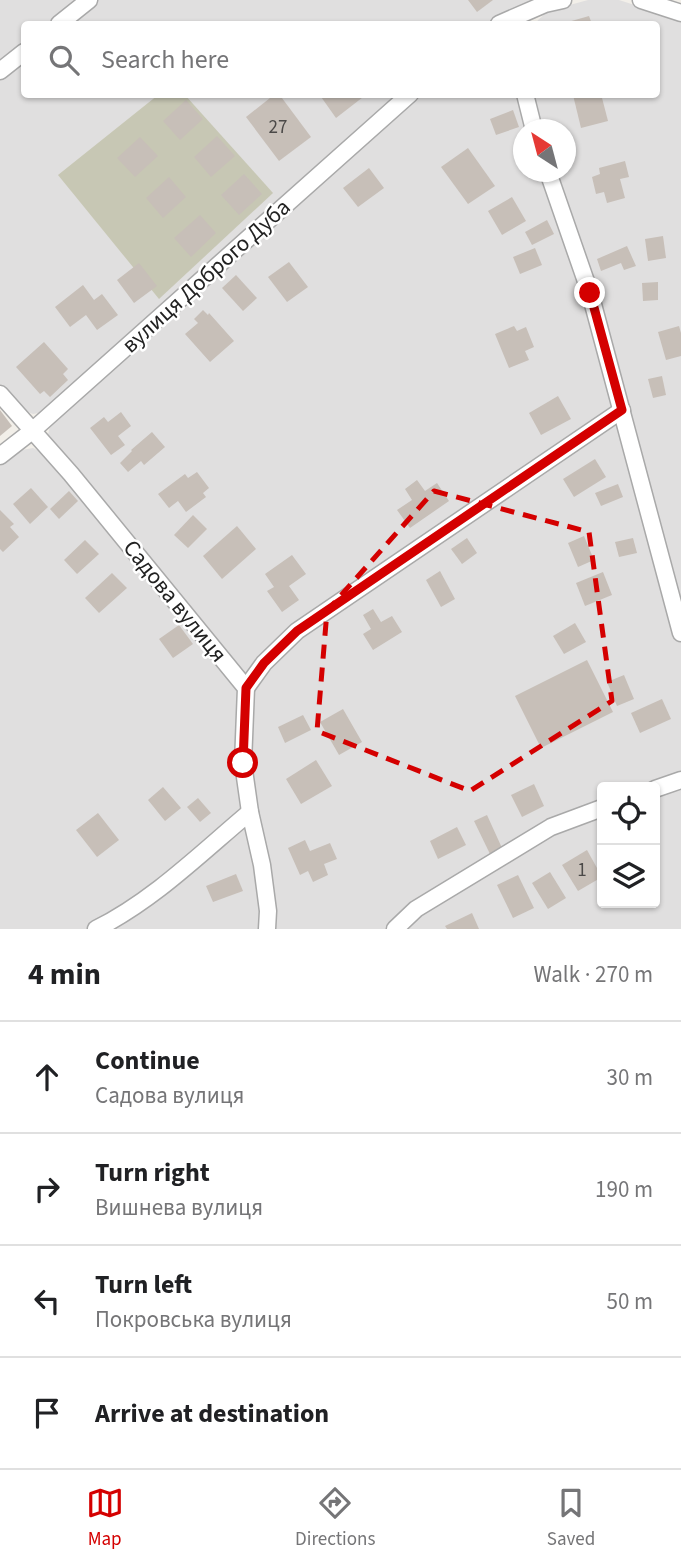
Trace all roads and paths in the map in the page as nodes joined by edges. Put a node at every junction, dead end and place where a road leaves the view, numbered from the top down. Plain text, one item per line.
1 (89, 0) edge
2 (563, 0) edge
3 (640, 0) edge
4 (681, 13) edge
5 (521, 19) edge
6 (63, 21) edge
7 (21, 54) edge
8 (0, 71) edge
9 (406, 98) edge
10 (527, 98) edge
11 (532, 119) edge
12 (551, 182) edge
13 (0, 394) edge
14 (622, 410) junction
15 (32, 431) junction
16 (0, 456) edge
17 (681, 633) edge
18 (246, 688) junction
19 (681, 780) edge
20 (660, 787) edge
21 (597, 810) edge
22 (250, 812) junction
23 (96, 929) edge
24 (267, 929) edge
25 (396, 929) edge

1 - 6 street
2 - 5 street
3 - 4 street
7 - 8 street
9 - 15 street, вулиця Доброго Дуба
10 - 11 street
12 - 14 street
13 - 15 street, Садова вулиця
14 - 17 street
14 - 18 street
15 - 16 street, вулиця Доброго Дуба
15 - 18 street, Садова вулиця
18 - 22 street
19 - 20 street
21 - 25 street
22 - 23 street
22 - 24 street

